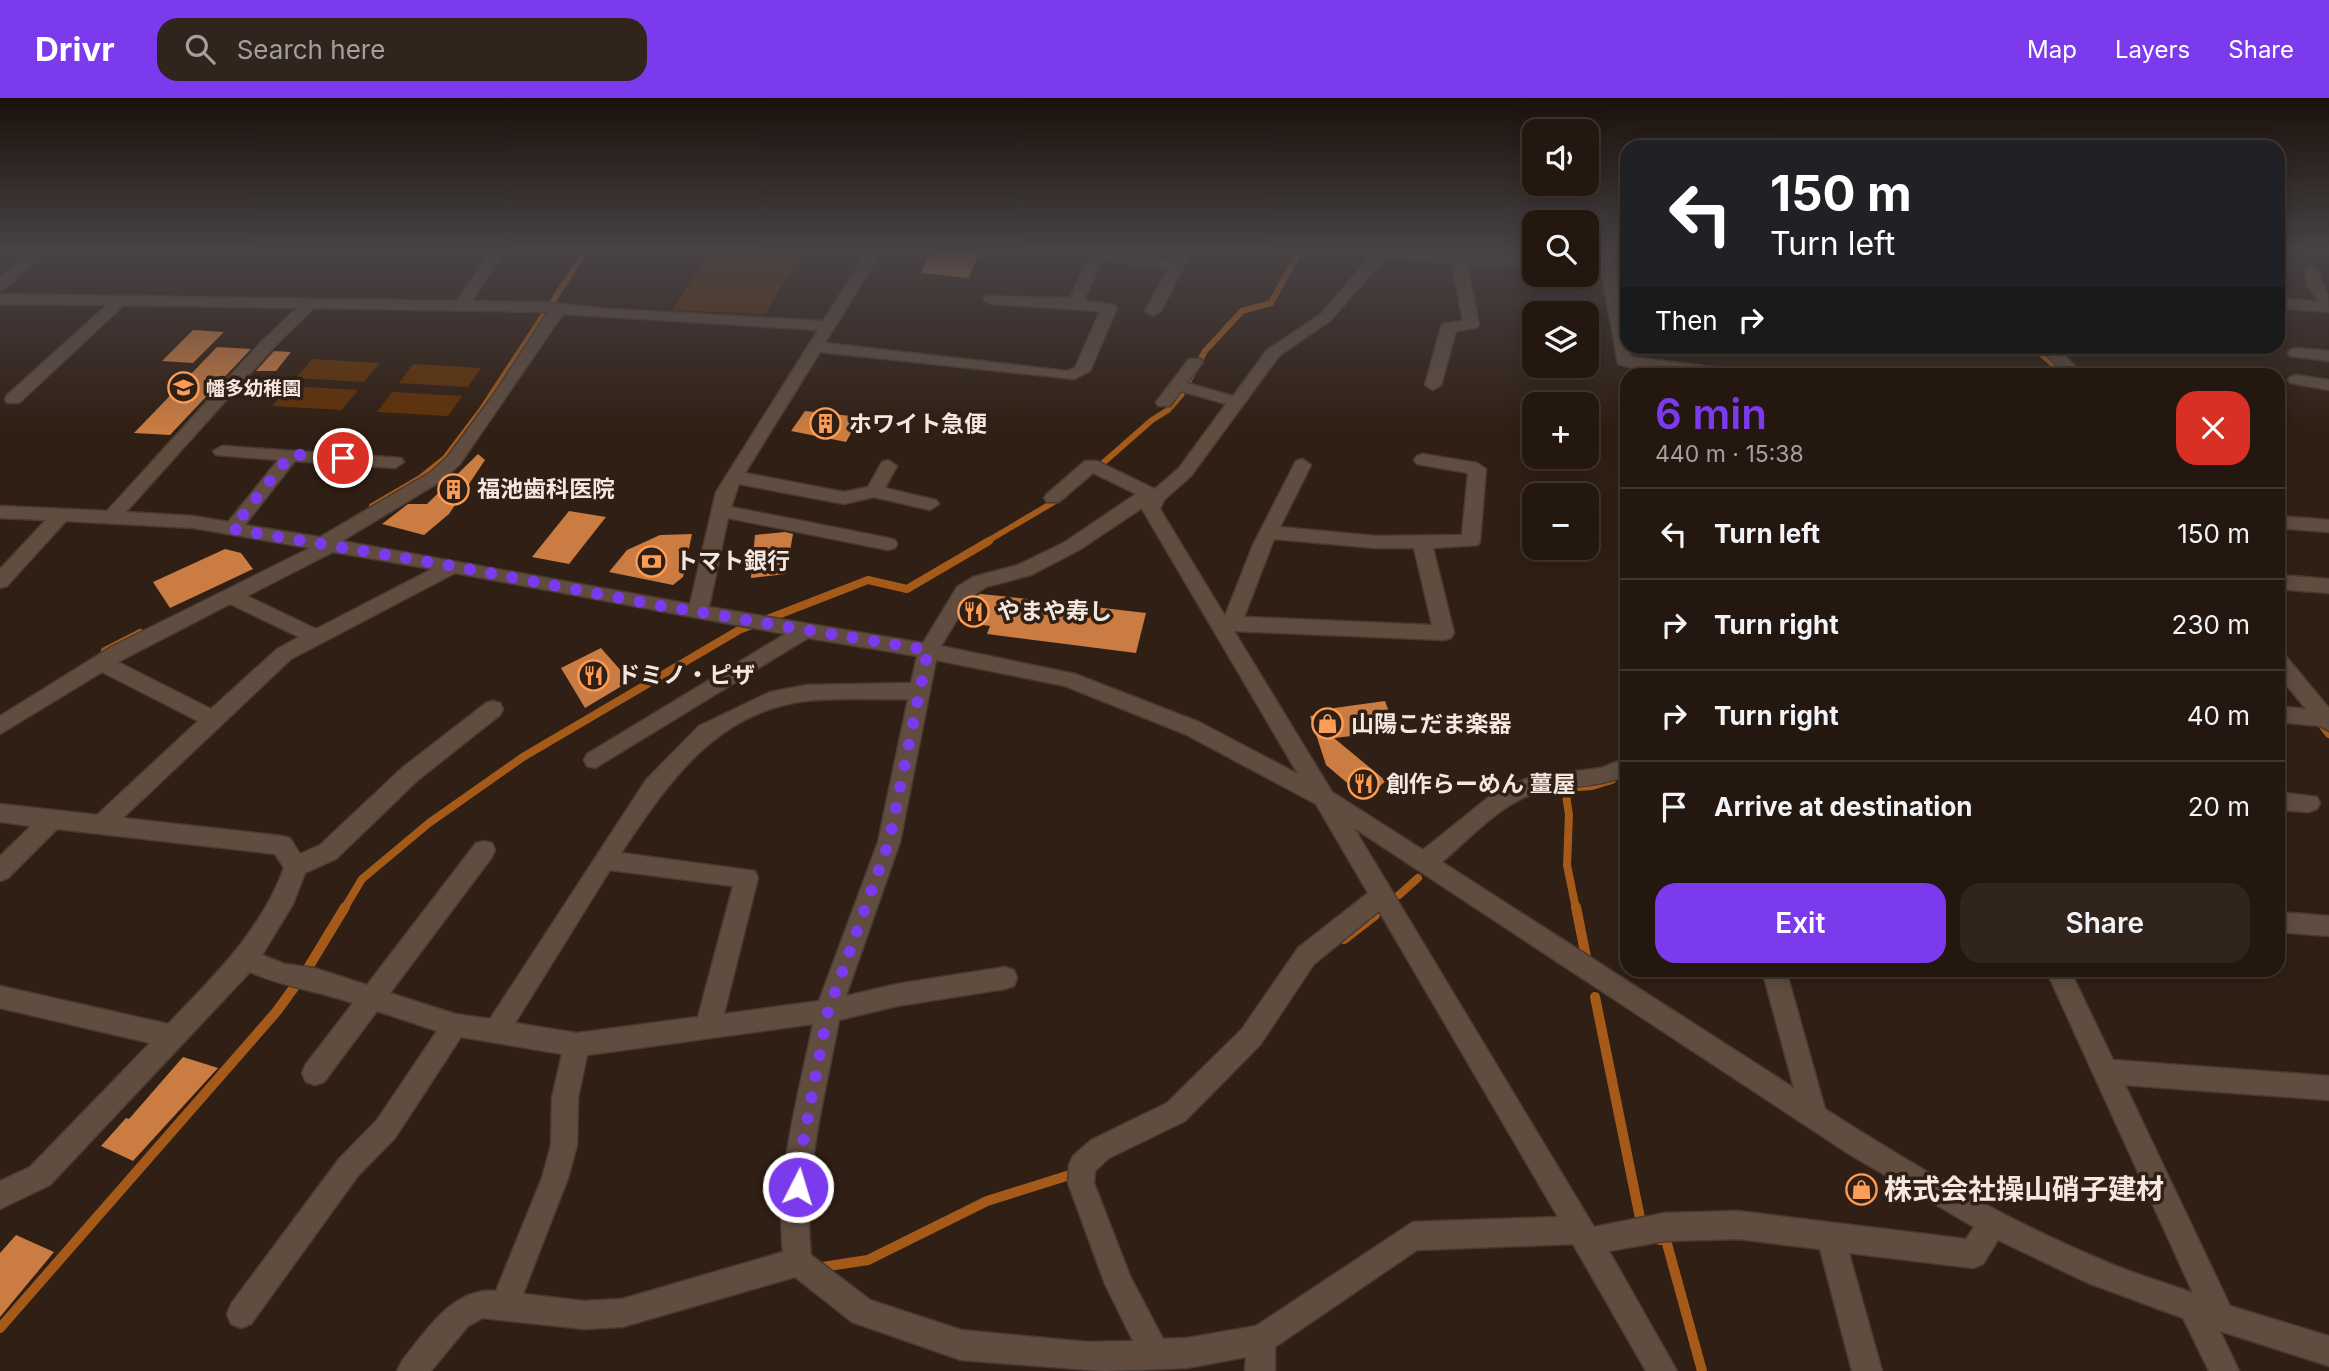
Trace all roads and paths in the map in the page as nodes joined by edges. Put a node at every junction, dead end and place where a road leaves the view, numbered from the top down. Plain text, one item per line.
1 (109, 311) edge
2 (302, 311) edge
3 (549, 311) edge
4 (604, 311) edge
5 (838, 311) edge
6 (1108, 311) edge
7 (1331, 311) edge
8 (1468, 311) edge
9 (1615, 311) edge
10 (829, 326) junction
11 (1620, 338) edge
12 (816, 346) junction
13 (2295, 353) dead end
14 (1623, 354) edge
15 (2054, 354) edge
16 (2329, 356) edge
17 (1195, 362) dead end
18 (1647, 368) edge
19 (2069, 368) edge
20 (2296, 380) dead end
21 (1433, 385) dead end
22 (2329, 385) edge
23 (1182, 387) junction
24 (13, 400) dead end
25 (1164, 402) dead end
26 (1236, 402) junction
27 (222, 452) dead end
28 (291, 454) junction
29 (1423, 460) dead end
30 (396, 462) dead end
31 (1302, 465) dead end
32 (888, 466) dead end
33 (735, 477) junction
34 (874, 491) junction
35 (1153, 495) junction
36 (1053, 498) dead end
37 (930, 504) dead end
38 (721, 511) junction
39 (0, 512) edge
40 (63, 514) junction
41 (113, 516) junction
42 (2285, 523) edge
43 (2329, 526) edge
44 (232, 529) junction
45 (1268, 532) junction
46 (1422, 541) junction
47 (888, 544) dead end
48 (319, 545) junction
49 (453, 566) junction
50 (0, 581) edge
51 (2285, 583) edge
52 (2329, 586) edge
53 (230, 596) junction
54 (698, 611) junction
55 (1228, 626) junction
56 (806, 630) junction
57 (316, 637) junction
58 (928, 650) junction
59 (102, 662) junction
60 (2285, 669) edge
61 (918, 691) junction
62 (493, 709) dead end
63 (2285, 716) edge
64 (2324, 719) edge
65 (214, 720) junction
66 (0, 726) edge
67 (595, 760) dead end
68 (1620, 769) edge
69 (1328, 800) junction
70 (2285, 801) edge
71 (2309, 803) dead end
72 (0, 813) edge
73 (52, 819) junction
74 (101, 825) junction
75 (484, 850) dead end
76 (604, 860) junction
77 (1423, 863) junction
78 (296, 867) junction
79 (0, 871) edge
80 (1381, 896) junction
81 (2285, 923) edge
82 (2329, 926) edge
83 (246, 959) junction
84 (1776, 977) edge
85 (2061, 977) edge
86 (1005, 978) dead end
87 (0, 996) edge
88 (369, 999) junction
89 (828, 1011) junction
90 (456, 1025) junction
91 (708, 1027) junction
92 (496, 1032) junction
93 (172, 1036) junction
94 (577, 1045) junction
95 (2105, 1071) junction
96 (314, 1073) dead end
97 (2329, 1088) edge
98 (1814, 1116) junction
99 (2, 1191) edge
100 (1993, 1223) junction
101 (1583, 1236) junction
102 (1831, 1237) junction
103 (798, 1262) junction
104 (505, 1305) junction
105 (2207, 1312) junction
106 (241, 1314) dead end
107 (1261, 1340) junction
108 (2329, 1350) edge
109 (1155, 1354) junction
110 (412, 1371) edge
111 (1260, 1371) edge
112 (1662, 1371) edge
113 (1867, 1371) edge
114 (2224, 1371) edge

1 - 24 street
2 - 41 street
3 - 48 street
4 - 10 street
5 - 10 street
6 - 12 street
7 - 26 street
8 - 21 street
9 - 11 street
10 - 12 street
12 - 33 street
13 - 16 street
14 - 18 street
15 - 19 street
17 - 23 street
20 - 22 street
23 - 25 street
23 - 26 street
26 - 35 street
27 - 28 street
28 - 30 street
28 - 44 street
29 - 46 street
31 - 45 street
32 - 34 street
33 - 34 street
33 - 38 street
34 - 37 street
35 - 36 street
35 - 55 street
35 - 58 street
38 - 47 street
38 - 54 street
39 - 40 street
40 - 41 street
40 - 50 street
41 - 44 street
42 - 43 street
44 - 48 street
45 - 46 street
45 - 55 street
46 - 55 street
48 - 49 street
48 - 53 street
49 - 54 street
49 - 57 street
51 - 52 street
53 - 57 street
53 - 59 street
54 - 56 street
55 - 69 street
56 - 58 street
56 - 67 street
57 - 65 street
58 - 61 street
58 - 69 street
59 - 65 street
59 - 66 street
60 - 64 street
61 - 76 street
61 - 89 street
62 - 78 street
63 - 64 street
65 - 74 street
68 - 77 street
69 - 77 street
69 - 80 street
70 - 71 street
72 - 73 street
73 - 74 street
73 - 79 street
74 - 78 street
75 - 88 street
76 - 91 street
76 - 92 street
77 - 98 street
78 - 83 street
80 - 101 street
80 - 109 street
81 - 82 street
83 - 88 street
83 - 93 street
84 - 98 street
85 - 95 street
86 - 89 street
87 - 93 street
88 - 90 street
88 - 96 street
89 - 91 street
89 - 103 street
90 - 92 street
90 - 106 street
91 - 94 street
92 - 94 street
93 - 99 street
94 - 104 street
95 - 97 street
95 - 105 street
98 - 100 street
100 - 102 street
100 - 105 street
101 - 102 street
101 - 107 street
101 - 112 street
102 - 113 street
103 - 104 street
103 - 109 street
104 - 110 street
105 - 108 street
105 - 114 street
107 - 109 street
107 - 111 street

